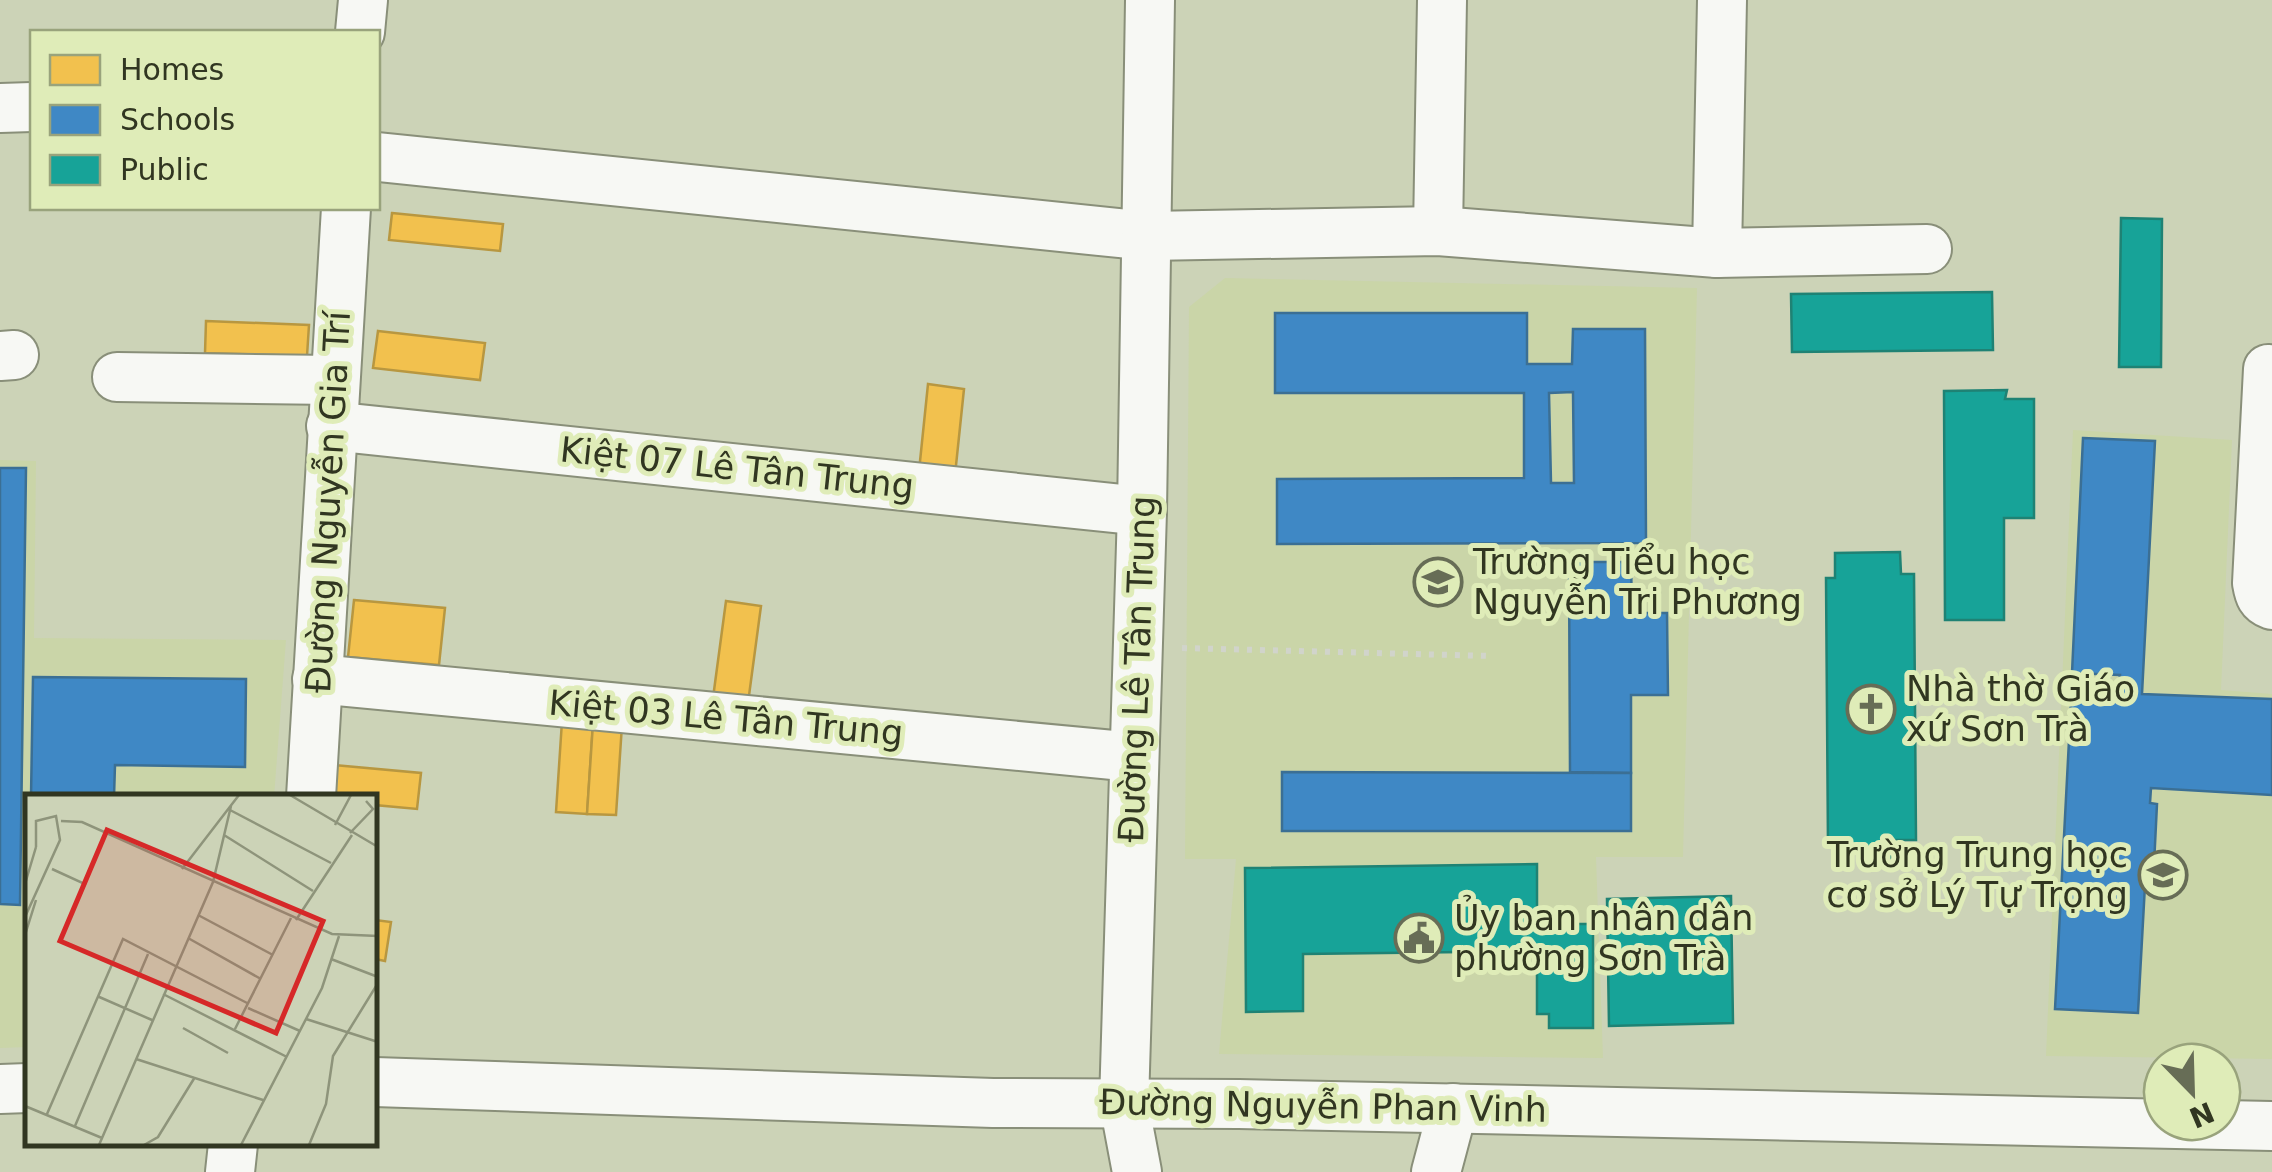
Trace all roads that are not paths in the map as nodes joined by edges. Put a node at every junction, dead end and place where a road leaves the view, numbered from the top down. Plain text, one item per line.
1 (363, 0) edge
2 (1150, 0) edge
3 (1442, 0) edge
4 (1722, 0) edge
5 (360, 30) edge
6 (30, 107) edge
7 (0, 108) edge
8 (380, 157) edge
9 (346, 210) edge
10 (1438, 231) junction
11 (1148, 236) junction
12 (1927, 249) dead end
13 (1717, 253) junction
14 (2268, 369) dead end
15 (117, 377) dead end
16 (333, 403) junction
17 (1142, 510) junction
18 (2272, 605) edge
19 (318, 679) junction
20 (1134, 757) junction
21 (310, 794) edge
22 (378, 1082) edge
23 (25, 1088) edge
24 (0, 1089) edge
25 (1124, 1103) junction
26 (1453, 1108) junction
27 (2272, 1126) edge
28 (233, 1147) edge
29 (230, 1172) edge
30 (1137, 1172) edge
31 (1436, 1172) edge

1 - 5 street
2 - 11 street, Đường Lê Tân Trung
3 - 10 street
4 - 13 street
6 - 7 street
8 - 11 street
9 - 16 street, Đường Nguyễn Gia Trí
10 - 11 street
10 - 13 street
11 - 17 street, Đường Lê Tân Trung
12 - 13 street
14 - 18 street
15 - 16 street, Kiệt 07 Lê Tân Trung
16 - 17 street, Kiệt 07 Lê Tân Trung
16 - 19 street, Đường Nguyễn Gia Trí
17 - 20 street, Đường Lê Tân Trung
19 - 20 street, Kiệt 03 Lê Tân Trung
19 - 21 street, Đường Nguyễn Gia Trí
20 - 25 street, Đường Lê Tân Trung
22 - 25 street, Đường Nguyễn Phan Vinh
23 - 24 street
25 - 26 street, Đường Nguyễn Phan Vinh
25 - 30 street, Đường Lê Tân Trung
26 - 27 street, Đường Nguyễn Phan Vinh
26 - 31 street
28 - 29 street

